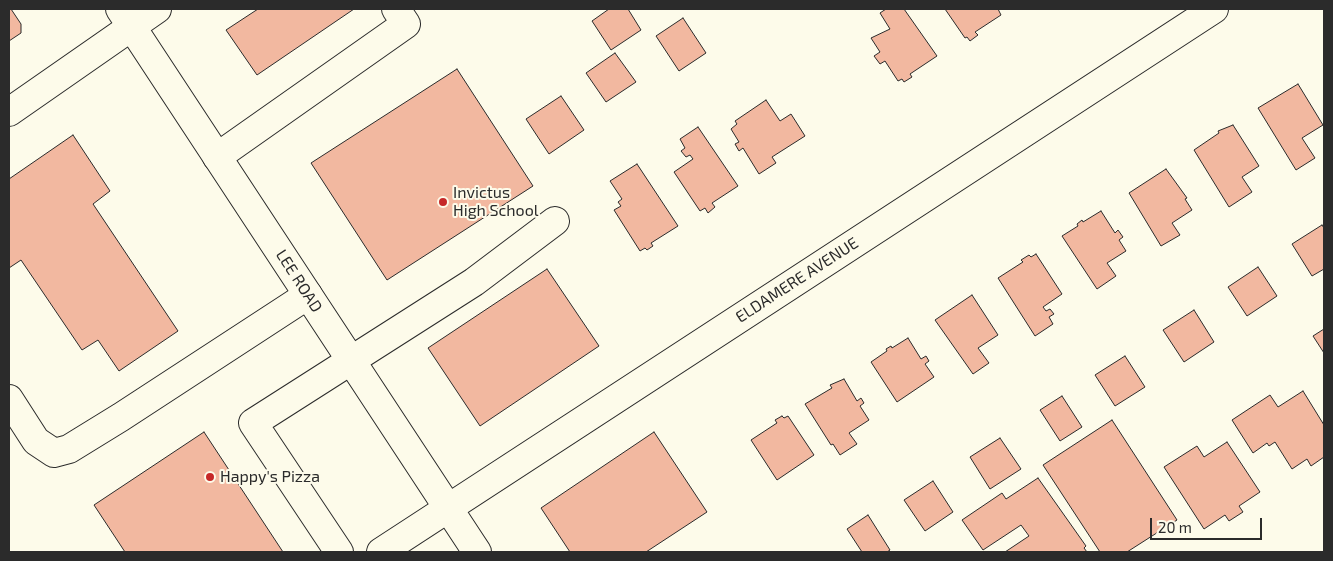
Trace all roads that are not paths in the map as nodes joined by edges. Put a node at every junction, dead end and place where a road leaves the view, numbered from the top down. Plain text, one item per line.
1 (157, 9) edge
2 (396, 9) edge
3 (1214, 9) edge
4 (126, 17) edge
5 (9, 112) edge
6 (217, 157) junction
7 (555, 221) dead end
8 (308, 295) junction
9 (350, 359) junction
10 (9, 399) edge
11 (448, 508) junction
12 (339, 552) edge
13 (381, 552) edge
14 (477, 552) edge

1 - 4 street
2 - 6 street
3 - 11 street, ELDAMERE AVENUE
4 - 5 street
4 - 6 street, LEE ROAD
6 - 8 street, LEE ROAD
7 - 9 street
8 - 9 street, LEE ROAD
8 - 10 street
9 - 11 street, LEE ROAD
9 - 12 street
11 - 13 street, ELDAMERE AVENUE
11 - 14 street, LEE ROAD

